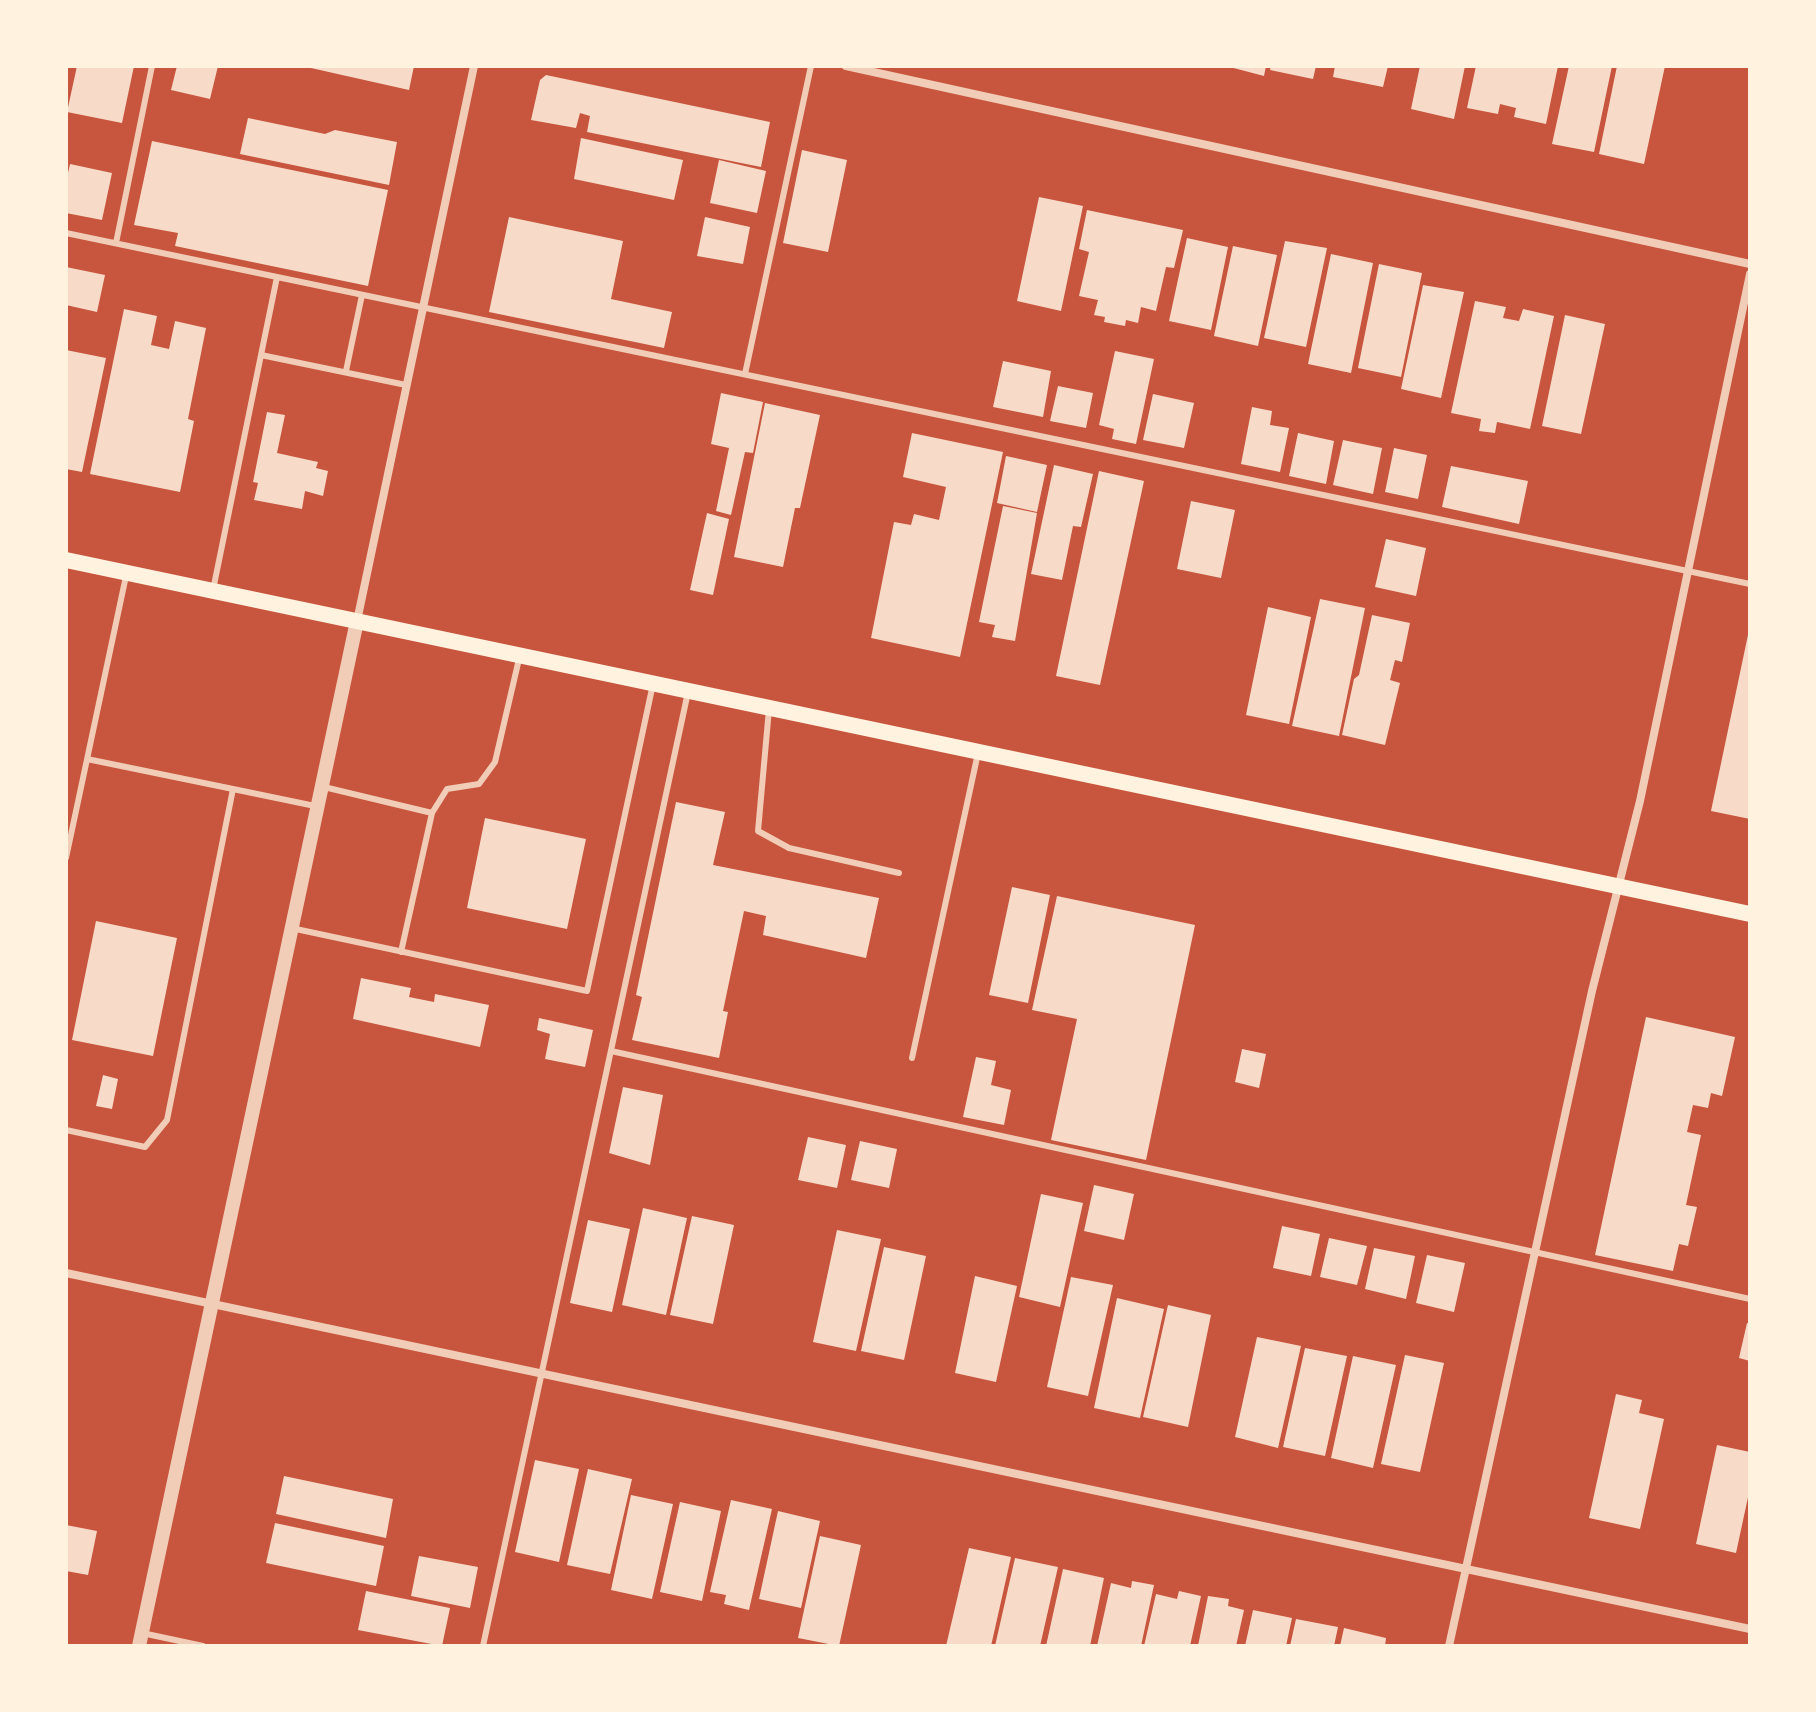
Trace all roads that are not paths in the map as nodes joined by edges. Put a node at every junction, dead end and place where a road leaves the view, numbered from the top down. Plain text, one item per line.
1 (152, 66) edge
2 (474, 66) edge
3 (811, 66) edge
4 (846, 66) edge
5 (66, 233) edge
6 (116, 243) junction
7 (1750, 264) edge
8 (1750, 274) edge
9 (277, 277) junction
10 (362, 295) junction
11 (423, 308) junction
12 (261, 355) junction
13 (346, 371) junction
14 (745, 374) junction
15 (406, 385) junction
16 (66, 560) edge
17 (1688, 571) junction
18 (127, 573) junction
19 (1750, 584) edge
20 (212, 591) junction
21 (357, 621) junction
22 (519, 656) junction
23 (653, 684) junction
24 (688, 692) junction
25 (769, 709) junction
26 (978, 753) junction
27 (87, 759) junction
28 (320, 787) junction
29 (233, 789) junction
30 (316, 806) junction
31 (432, 813) junction
32 (66, 858) edge
33 (899, 873) dead end
34 (1619, 886) junction
35 (1750, 914) edge
36 (290, 928) junction
37 (401, 952) junction
38 (611, 1051) junction
39 (912, 1058) dead end
40 (66, 1130) edge
41 (1535, 1253) junction
42 (66, 1273) edge
43 (1750, 1299) edge
44 (212, 1304) junction
45 (542, 1374) junction
46 (1466, 1568) junction
47 (1750, 1629) edge
48 (141, 1640) edge
49 (203, 1646) edge
50 (483, 1646) edge
51 (1449, 1646) edge

1 - 6 lane
2 - 11 street
3 - 14 lane
4 - 7 street
5 - 6 lane
6 - 9 lane
8 - 17 street
9 - 10 lane
9 - 12 lane
10 - 11 lane
10 - 13 lane
11 - 14 lane
11 - 15 street
12 - 13 lane
12 - 20 lane
13 - 15 lane
14 - 17 lane
15 - 21 street
16 - 18 main road
17 - 19 lane
17 - 34 street
18 - 20 main road
18 - 27 lane
20 - 21 main road
21 - 22 main road
21 - 28 street
22 - 23 main road
22 - 31 lane
23 - 24 main road
23 - 37 lane
24 - 25 main road
24 - 38 lane
25 - 26 main road
25 - 33 lane
26 - 34 main road
26 - 39 lane
27 - 29 lane
27 - 32 lane
28 - 30 street
28 - 31 lane
29 - 30 lane
29 - 40 lane
30 - 36 street
31 - 37 lane
34 - 35 main road
34 - 41 street
36 - 37 lane
36 - 44 street
38 - 41 lane
38 - 45 lane
41 - 43 lane
41 - 46 street
42 - 44 street
44 - 45 street
44 - 48 street
45 - 46 street
45 - 50 lane
46 - 47 street
46 - 51 street
48 - 49 lane

